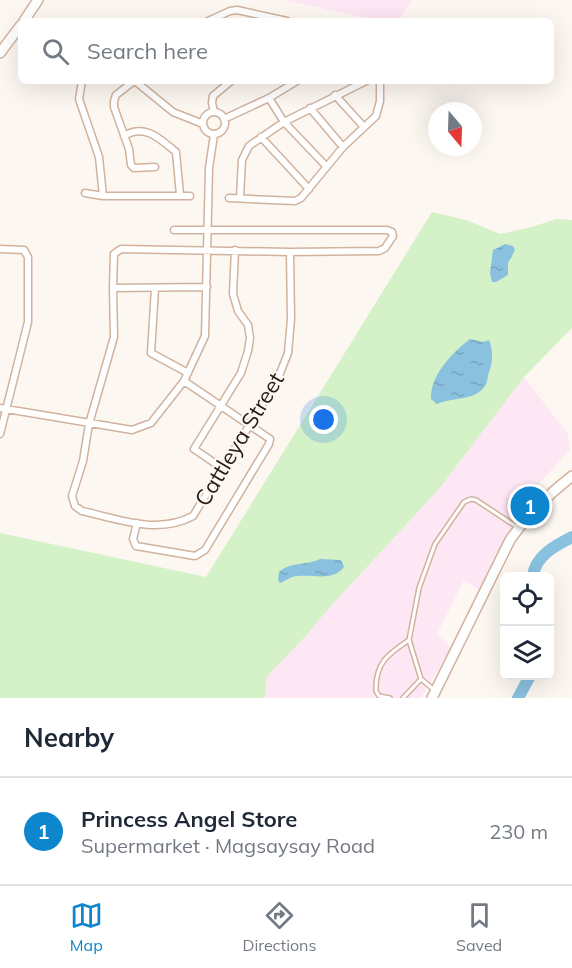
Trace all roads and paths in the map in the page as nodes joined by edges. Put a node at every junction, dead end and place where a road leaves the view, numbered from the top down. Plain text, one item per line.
1 (38, 0) edge
2 (26, 18) edge
3 (215, 18) edge
4 (273, 18) edge
5 (18, 29) edge
6 (0, 53) edge
7 (82, 84) edge
8 (131, 84) edge
9 (139, 84) edge
10 (227, 84) edge
11 (292, 84) edge
12 (359, 84) edge
13 (380, 84) edge
14 (335, 95) junction
15 (269, 98) junction
16 (310, 108) junction
17 (214, 112) junction
18 (224, 119) junction
19 (284, 122) junction
20 (203, 124) junction
21 (364, 127) junction
22 (214, 135) junction
23 (124, 136) junction
24 (261, 137) junction
25 (343, 147) junction
26 (326, 166) junction
27 (155, 167) dead end
28 (309, 189) junction
29 (85, 193) dead end
30 (180, 195) junction
31 (103, 196) junction
32 (190, 196) dead end
33 (229, 198) dead end
34 (240, 198) junction
35 (174, 230) dead end
36 (208, 230) junction
37 (0, 249) edge
38 (207, 249) junction
39 (235, 250) junction
40 (290, 252) junction
41 (207, 287) junction
42 (112, 288) junction
43 (156, 288) junction
44 (188, 373) junction
45 (184, 381) junction
46 (221, 406) junction
47 (3, 409) edge
48 (89, 424) junction
49 (250, 427) junction
50 (0, 434) edge
51 (222, 468) junction
52 (572, 476) edge
53 (137, 523) junction
54 (519, 528) junction
55 (409, 640) junction
56 (421, 679) junction
57 (434, 694) edge
58 (390, 698) edge
59 (402, 698) edge

1 - 2 main road
3 - 4 street
5 - 6 main road
7 - 31 street
8 - 23 street
9 - 20 street
10 - 17 street
11 - 15 street
12 - 14 street
13 - 21 street
14 - 16 street
14 - 21 street
15 - 18 street
15 - 19 street
16 - 19 street
16 - 25 street
17 - 18 street
17 - 20 street
18 - 22 street
19 - 24 street
19 - 26 street
20 - 22 street
21 - 25 street
22 - 36 street
23 - 27 street
23 - 30 street
24 - 28 street
24 - 34 street
25 - 26 street
26 - 28 street
28 - 34 street
29 - 31 street
30 - 31 street
30 - 32 street
33 - 34 street
35 - 36 street
36 - 38 street
36 - 40 street
37 - 47 street
38 - 39 street, Cattleya Street
38 - 41 street
38 - 42 street, Cattleya Street
39 - 40 street, Cattleya Street
39 - 46 street
40 - 49 street, Cattleya Street
41 - 43 street
41 - 44 street
42 - 43 street
42 - 48 street, Cattleya Street
43 - 44 street
44 - 45 street
45 - 46 street
45 - 48 street
46 - 49 street
46 - 51 street
47 - 48 street
47 - 50 street
48 - 53 street, Cattleya Street
49 - 51 street, Cattleya Street
49 - 53 street
51 - 53 street, Cattleya Street
52 - 54 main road
54 - 55 lane
54 - 57 main road
55 - 56 lane
55 - 58 lane
56 - 57 lane
56 - 59 lane

